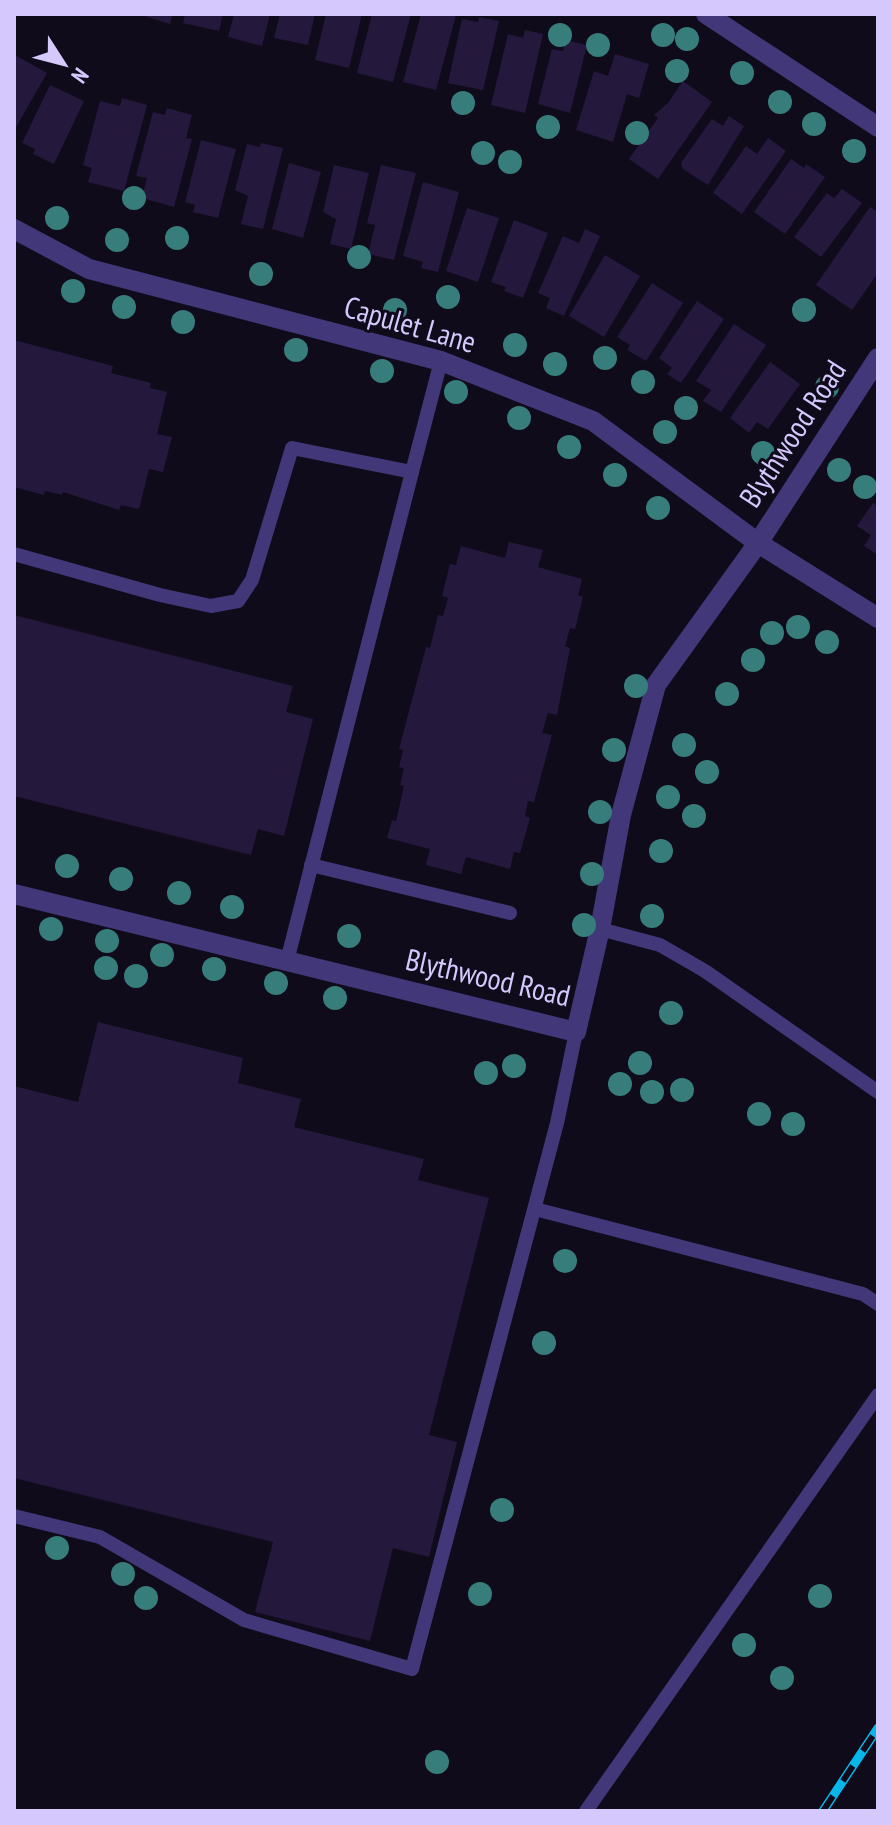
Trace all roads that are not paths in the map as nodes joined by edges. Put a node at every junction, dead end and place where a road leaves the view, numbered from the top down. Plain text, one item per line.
1 (706, 14) edge
2 (878, 127) edge
3 (14, 229) edge
4 (878, 358) edge
5 (441, 361) junction
6 (412, 472) junction
7 (758, 543) junction
8 (14, 554) edge
9 (878, 618) edge
10 (311, 865) junction
11 (14, 894) edge
12 (510, 913) dead end
13 (600, 929) junction
14 (287, 961) junction
15 (576, 1032) junction
16 (878, 1092) edge
17 (535, 1209) junction
18 (878, 1304) edge
19 (878, 1395) edge
20 (14, 1516) edge
21 (586, 1811) edge

1 - 2 street
3 - 5 street, Capulet Lane
4 - 7 street, Blythwood Road
5 - 6 lane
5 - 7 street, Capulet Lane
6 - 8 lane
6 - 10 lane
7 - 9 street, Blythwood Road
7 - 13 street, Blythwood Road
10 - 12 lane
10 - 14 lane
11 - 14 street, Blythwood Road
13 - 15 street, Blythwood Road
13 - 16 lane
14 - 15 street, Blythwood Road
15 - 17 lane
17 - 18 lane
17 - 20 lane
19 - 21 lane

